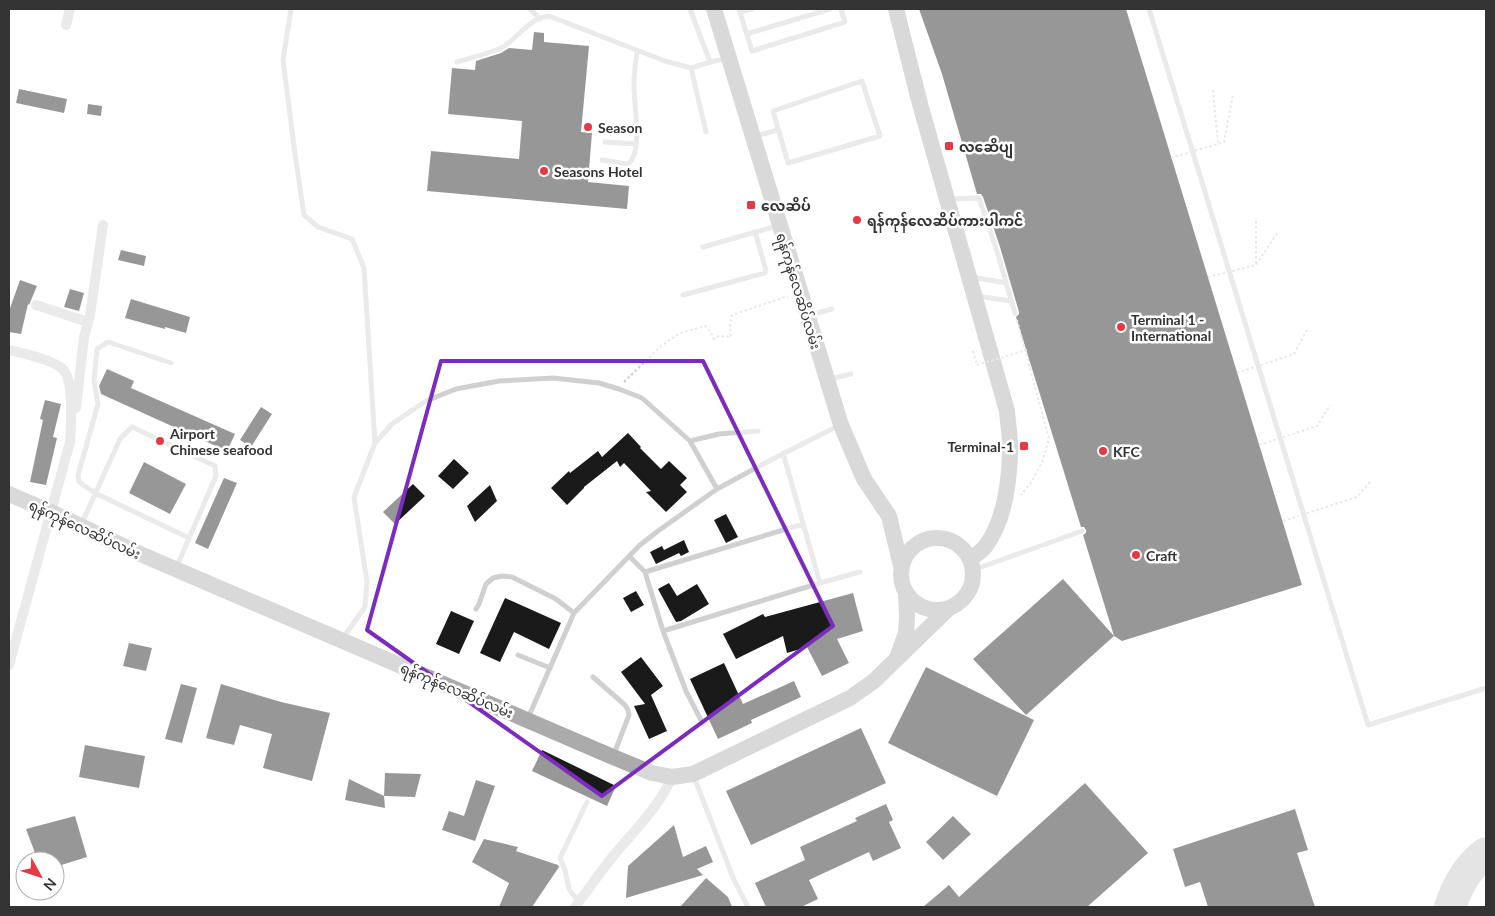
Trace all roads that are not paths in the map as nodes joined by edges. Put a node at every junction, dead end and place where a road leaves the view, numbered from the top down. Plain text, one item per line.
1 (70, 9) edge
2 (291, 9) edge
3 (530, 9) edge
4 (690, 9) edge
5 (714, 9) edge
6 (752, 9) edge
7 (830, 9) edge
8 (841, 9) edge
9 (896, 9) edge
10 (1149, 9) edge
11 (740, 11) edge
12 (540, 19) junction
13 (66, 25) dead end
14 (747, 34) junction
15 (637, 51) junction
16 (729, 59) junction
17 (457, 62) dead end
18 (710, 62) junction
19 (691, 68) junction
20 (778, 130) junction
21 (706, 132) dead end
22 (753, 137) junction
23 (605, 142) dead end
24 (636, 144) junction
25 (602, 160) dead end
26 (947, 200) junction
27 (103, 225) dead end
28 (780, 225) junction
29 (756, 232) junction
30 (703, 247) dead end
31 (969, 276) junction
32 (1006, 283) junction
33 (683, 295) dead end
34 (974, 296) junction
35 (1011, 301) junction
36 (36, 305) dead end
37 (832, 309) dead end
38 (1015, 313) road end
39 (807, 316) junction
40 (88, 322) junction
41 (9, 350) edge
42 (171, 363) dead end
43 (851, 374) dead end
44 (826, 380) junction
45 (71, 423) junction
46 (841, 425) junction
47 (758, 431) dead end
48 (690, 441) junction
49 (375, 443) junction
50 (783, 454) junction
51 (718, 489) junction
52 (95, 493) junction
53 (9, 494) edge
54 (51, 512) junction
55 (803, 524) junction
56 (80, 526) junction
57 (1082, 531) dead end
58 (189, 538) junction
59 (630, 557) junction
60 (972, 565) junction
61 (901, 566) junction
62 (175, 569) junction
63 (645, 572) junction
64 (860, 572) dead end
65 (820, 583) junction
66 (906, 594) junction
67 (476, 609) dead end
68 (948, 609) junction
69 (574, 613) junction
70 (663, 631) junction
71 (13, 634) edge
72 (342, 640) junction
73 (518, 655) dead end
74 (896, 659) junction
75 (9, 665) edge
76 (550, 668) junction
77 (593, 677) dead end
78 (1486, 688) edge
79 (527, 720) junction
80 (703, 724) dead end
81 (613, 756) junction
82 (693, 774) junction
83 (672, 777) junction
84 (587, 802) dead end
85 (577, 905) edge
86 (748, 907) edge

1 - 13 street
2 - 49 lane
3 - 12 lane
4 - 18 lane
5 - 16 main road, ရန်ကုန်လေဆိပ်လမ်း
6 - 11 lane
7 - 14 lane
8 - 14 lane
9 - 26 main road
10 - 78 lane
11 - 14 lane
12 - 15 lane
12 - 17 lane
15 - 19 lane
15 - 24 lane
16 - 18 lane
16 - 22 main road, ရန်ကုန်လေဆိပ်လမ်း
18 - 19 lane
19 - 21 lane
20 - 20 lane
20 - 22 lane
22 - 28 main road, ရန်ကုန်လေဆိပ်လမ်း
23 - 24 lane
24 - 25 lane
26 - 31 main road
26 - 32 lane
27 - 40 street
28 - 29 lane
28 - 39 main road, ရန်ကုန်လေဆိပ်လမ်း
29 - 30 lane
29 - 33 lane
31 - 32 lane
31 - 34 main road
32 - 35 lane
34 - 35 lane
34 - 60 main road
35 - 38 lane
36 - 40 street
37 - 39 lane
39 - 44 main road, ရန်ကုန်လေဆိပ်လမ်း
40 - 45 street
41 - 45 street
42 - 52 lane
43 - 44 lane
44 - 46 main road, ရန်ကုန်လေဆိပ်လမ်း
45 - 54 street
46 - 50 lane
46 - 61 main road, ရန်ကုန်လေဆိပ်လမ်း
47 - 48 lane
48 - 49 lane
48 - 51 lane
49 - 72 lane
50 - 51 lane
50 - 55 lane
51 - 59 lane
52 - 56 lane
52 - 58 lane
52 - 58 lane
53 - 54 main road, ရန်ကုန်လေဆိပ်လမ်း
54 - 56 main road, ရန်ကုန်လေဆိပ်လမ်း
54 - 71 street
55 - 63 lane
55 - 65 lane
56 - 62 main road, ရန်ကုန်လေဆိပ်လမ်း
57 - 60 lane
58 - 62 lane
59 - 63 lane
59 - 69 lane
60 - 61 main road
60 - 68 main road
61 - 66 main road
62 - 72 main road, ရန်ကုန်လေဆိပ်လမ်း
63 - 70 lane
64 - 65 lane
65 - 70 lane
66 - 68 main road
66 - 74 main road, ရန်ကုန်လေဆိပ်လမ်း
67 - 69 lane
68 - 74 main road, ရန်ကုန်လေဆိပ်လမ်း
69 - 76 lane
70 - 80 lane
71 - 75 street
72 - 79 main road, ရန်ကုန်လေဆိပ်လမ်း
73 - 76 lane
74 - 82 main road, ရန်ကုန်လေဆိပ်လမ်း
76 - 79 lane
77 - 81 lane
79 - 81 main road, ရန်ကုန်လေဆိပ်လမ်း
81 - 83 main road, ရန်ကုန်လေဆိပ်လမ်း
82 - 83 main road, ရန်ကုန်လေဆိပ်လမ်း
82 - 86 lane
83 - 85 street
84 - 85 lane

